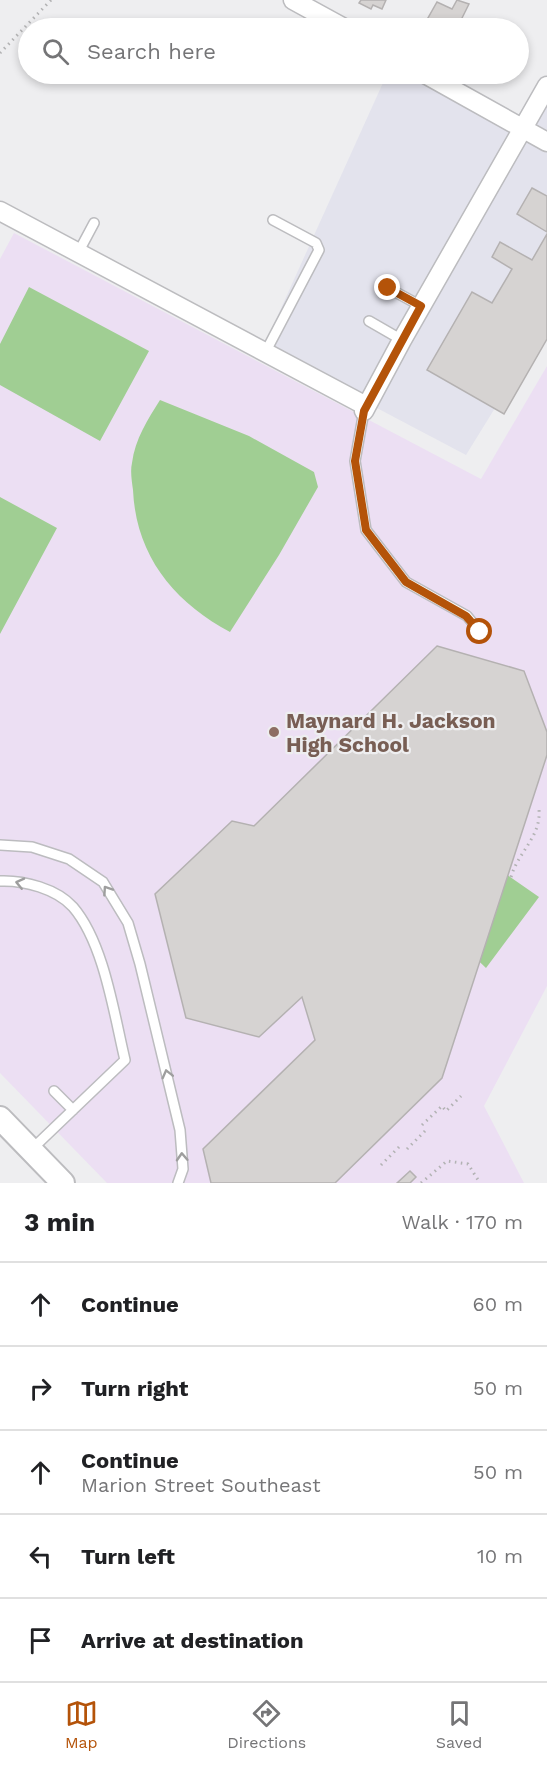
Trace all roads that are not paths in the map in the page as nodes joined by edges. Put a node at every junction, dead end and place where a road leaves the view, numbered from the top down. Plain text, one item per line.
1 (293, 0) edge
2 (326, 18) edge
3 (443, 84) edge
4 (547, 86) edge
5 (523, 128) junction
6 (547, 142) edge
7 (0, 211) edge
8 (273, 220) dead end
9 (94, 223) dead end
10 (78, 253) junction
11 (388, 288) dead end
12 (421, 306) junction
13 (369, 321) dead end
14 (402, 340) junction
15 (265, 353) junction
16 (365, 409) junction
17 (480, 632) dead end
18 (0, 845) edge
19 (0, 881) edge
20 (54, 1091) dead end
21 (73, 1110) junction
22 (0, 1118) edge
23 (32, 1150) junction
24 (63, 1183) edge
25 (178, 1183) edge

1 - 2 street
3 - 5 street
4 - 5 street
5 - 6 street
5 - 12 street
7 - 10 street
8 - 15 lane
9 - 10 lane
10 - 15 street
11 - 12 lane
12 - 14 street
13 - 14 lane
14 - 16 street
15 - 16 street
16 - 17 lane
25 -> 18 lane
21 -> 19 lane
20 - 21 lane
21 - 23 lane
22 - 23 street
23 - 24 street

